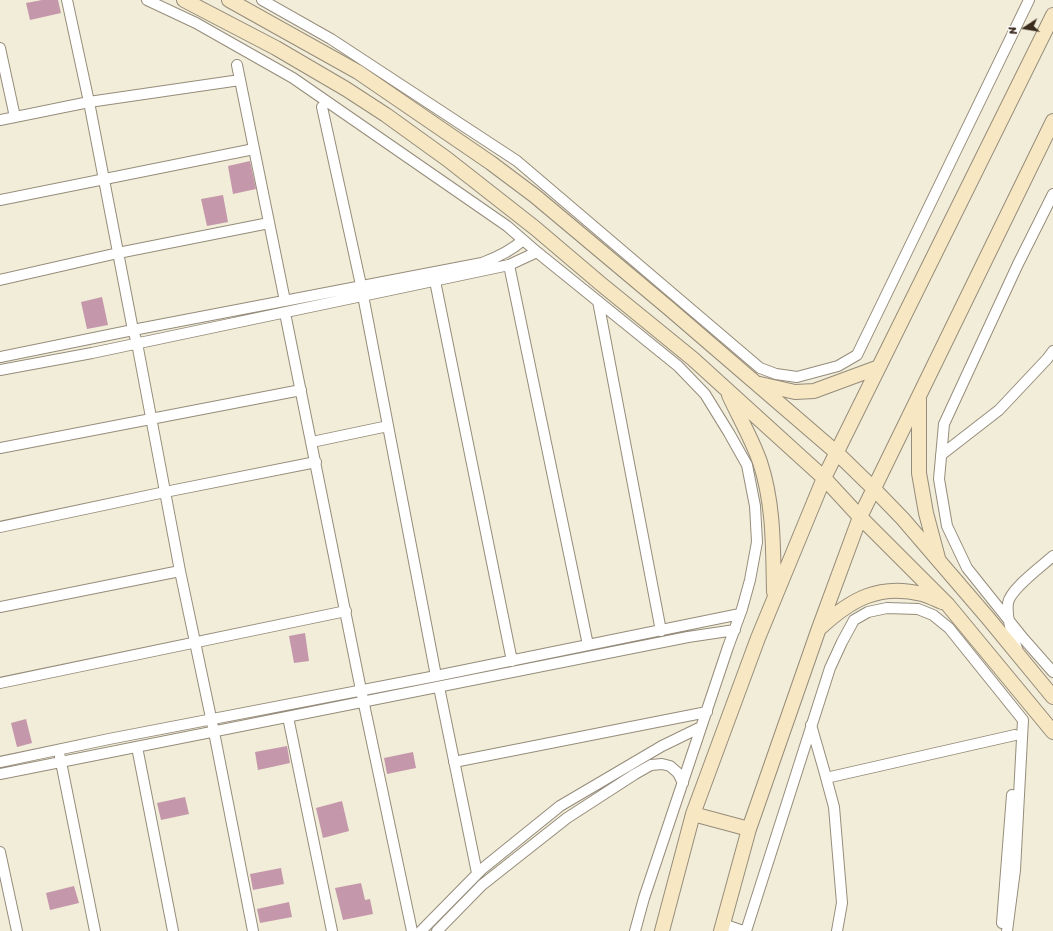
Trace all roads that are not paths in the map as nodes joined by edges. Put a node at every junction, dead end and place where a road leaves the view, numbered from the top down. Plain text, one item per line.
1 (67, 0) edge
2 (147, 0) edge
3 (184, 0) edge
4 (229, 0) edge
5 (262, 0) edge
6 (1029, 0) edge
7 (1053, 15) edge
8 (0, 48) edge
9 (237, 65) dead end
10 (240, 80) junction
11 (89, 102) junction
12 (322, 108) dead end
13 (15, 117) junction
14 (0, 120) edge
15 (1053, 121) edge
16 (254, 149) junction
17 (104, 178) junction
18 (1053, 194) edge
19 (0, 200) edge
20 (270, 223) junction
21 (523, 240) junction
22 (537, 252) junction
23 (118, 253) junction
24 (509, 265) junction
25 (0, 280) edge
26 (435, 281) junction
27 (361, 285) junction
28 (364, 296) junction
29 (285, 301) junction
30 (598, 301) junction
31 (285, 312) junction
32 (133, 330) junction
33 (137, 343) junction
34 (1053, 351) edge
35 (0, 357) edge
36 (879, 367) junction
37 (0, 370) edge
38 (756, 383) junction
39 (725, 388) junction
40 (301, 390) junction
41 (919, 397) junction
42 (151, 420) junction
43 (388, 426) junction
44 (312, 442) junction
45 (0, 448) edge
46 (837, 453) junction
47 (941, 455) junction
48 (316, 462) junction
49 (824, 478) junction
50 (874, 489) junction
51 (165, 492) junction
52 (860, 517) junction
53 (0, 527) edge
54 (1053, 556) edge
55 (940, 562) junction
56 (180, 571) junction
57 (774, 598) junction
58 (948, 604) junction
59 (0, 606) edge
60 (346, 611) junction
61 (740, 614) junction
62 (1008, 620) junction
63 (661, 630) junction
64 (735, 630) junction
65 (818, 631) junction
66 (195, 642) junction
67 (588, 645) junction
68 (1019, 655) junction
69 (512, 660) junction
70 (1053, 672) edge
71 (436, 676) junction
72 (0, 683) edge
73 (439, 687) junction
74 (361, 690) junction
75 (1053, 697) edge
76 (364, 702) junction
77 (706, 712) junction
78 (1016, 712) junction
79 (288, 717) junction
80 (210, 719) junction
81 (811, 725) junction
82 (701, 727) junction
83 (214, 732) junction
84 (1053, 732) edge
85 (1015, 735) junction
86 (137, 747) junction
87 (58, 750) junction
88 (0, 762) edge
89 (61, 762) junction
90 (454, 762) junction
91 (0, 774) edge
92 (826, 778) junction
93 (683, 783) junction
94 (693, 814) junction
95 (749, 829) junction
96 (0, 852) edge
97 (477, 873) junction
98 (722, 928) edge
99 (17, 931) edge
100 (96, 931) edge
101 (173, 931) edge
102 (253, 931) edge
103 (332, 931) edge
104 (412, 931) edge
105 (421, 931) edge
106 (438, 931) edge
107 (635, 931) edge
108 (662, 931) edge
109 (743, 931) edge
110 (746, 931) edge
111 (837, 931) edge
112 (1001, 931) edge
113 (1007, 931) edge

1 - 11 street
2 - 21 street
3 - 39 main road
4 - 38 main road
5 - 6 street
7 - 36 main road
8 - 13 street
9 - 10 street
10 - 11 street
10 - 16 street
11 - 13 street
11 - 17 street
12 - 27 street
13 - 14 street
15 - 41 main road
16 - 17 street
16 - 20 street
17 - 19 street
17 - 23 street
18 - 47 street
20 - 23 street
20 - 29 street
21 - 22 street
21 - 27 street
22 - 24 street
22 - 30 street
23 - 25 street
23 - 32 street
24 - 26 street
24 - 67 street
26 - 28 street
26 - 69 street
27 - 28 street
27 - 29 street
28 - 31 street
28 - 43 street
29 - 32 street
30 - 61 street
30 - 63 street
31 - 33 street
31 - 40 street
32 - 33 street
32 - 35 street
33 - 37 street
33 - 42 street
34 - 47 street
36 - 38 main road
36 - 46 main road
38 - 46 main road
39 - 49 main road
39 - 57 main road
40 - 42 street
40 - 44 street
41 - 50 main road
41 - 55 main road
42 - 45 street
42 - 51 street
43 - 44 street
43 - 71 street
44 - 48 street
46 - 49 main road
46 - 50 main road
47 - 62 street
48 - 51 street
48 - 60 street
49 - 52 main road
49 - 57 main road
50 - 52 main road
50 - 55 main road
51 - 53 street
51 - 56 street
52 - 58 main road
52 - 65 main road
54 - 62 street
55 - 68 main road
56 - 59 street
56 - 66 street
57 - 94 main road
58 - 65 main road
58 - 84 main road
60 - 66 street
60 - 74 street
61 - 63 street
61 - 64 street
62 - 68 street
62 - 70 street
63 - 67 street
64 - 73 street
64 - 77 street
65 - 95 main road
66 - 72 street
66 - 80 street
67 - 69 street
68 - 75 main road
69 - 71 street
71 - 74 street
73 - 76 street
73 - 90 street
74 - 76 street
74 - 80 street
76 - 79 street
76 - 104 street
77 - 82 street
77 - 90 street
78 - 81 street
78 - 85 street
78 - 113 street
79 - 83 street
79 - 103 street
80 - 83 street
80 - 87 street
81 - 92 street
81 - 110 street
82 - 93 street
82 - 97 street
83 - 86 street
83 - 102 street
85 - 92 street
85 - 112 street
86 - 89 street
86 - 101 street
87 - 88 street
87 - 89 street
89 - 91 street
89 - 100 street
90 - 97 street
92 - 111 street
93 - 106 street
93 - 107 street
94 - 95 main road
94 - 108 main road
95 - 98 main road
96 - 99 street
97 - 105 street
98 - 109 street

